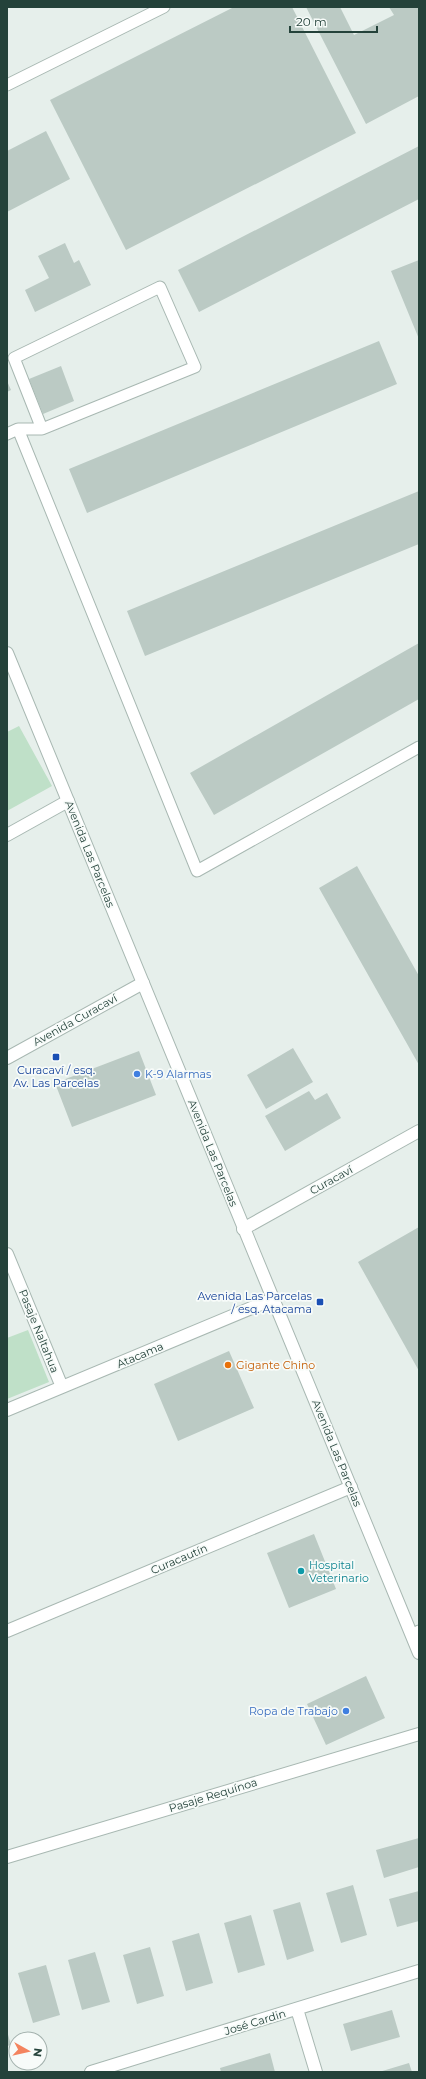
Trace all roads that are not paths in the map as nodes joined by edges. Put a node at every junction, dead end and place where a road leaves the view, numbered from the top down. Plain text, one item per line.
1 (164, 7) edge
2 (7, 86) edge
3 (18, 429) junction
4 (42, 429) junction
5 (7, 434) edge
6 (7, 653) edge
7 (419, 747) edge
8 (68, 801) junction
9 (7, 835) edge
10 (143, 983) junction
11 (7, 1058) edge
12 (419, 1131) edge
13 (243, 1229) junction
14 (7, 1254) edge
15 (273, 1299) junction
16 (62, 1387) junction
17 (7, 1410) edge
18 (351, 1487) junction
19 (7, 1631) edge
20 (415, 1633) edge
21 (419, 1653) edge
22 (419, 1734) edge
23 (7, 1857) edge
24 (419, 1971) edge
25 (297, 2009) junction
26 (91, 2072) edge
27 (316, 2072) edge

1 - 2 lane
3 - 4 lane
3 - 5 lane
3 - 7 lane
4 - 4 lane
6 - 8 street, Avenida Las Parcelas
8 - 9 street
8 - 10 street, Avenida Las Parcelas
10 - 11 street, Avenida Curacaví
10 - 13 street, Avenida Las Parcelas
12 - 13 street, Curacaví
13 - 15 street, Avenida Las Parcelas
14 - 16 street, Pasaje Naltahua
15 - 16 street, Atacama
15 - 18 street, Avenida Las Parcelas
16 - 17 street, Atacama
18 - 19 street, Curacautín
18 - 20 street, Avenida Las Parcelas
20 - 21 street, Avenida Las Parcelas
22 - 23 street, Pasaje Requínoa
24 - 25 street, José Cardin
25 - 26 street, José Cardin
25 - 27 street

